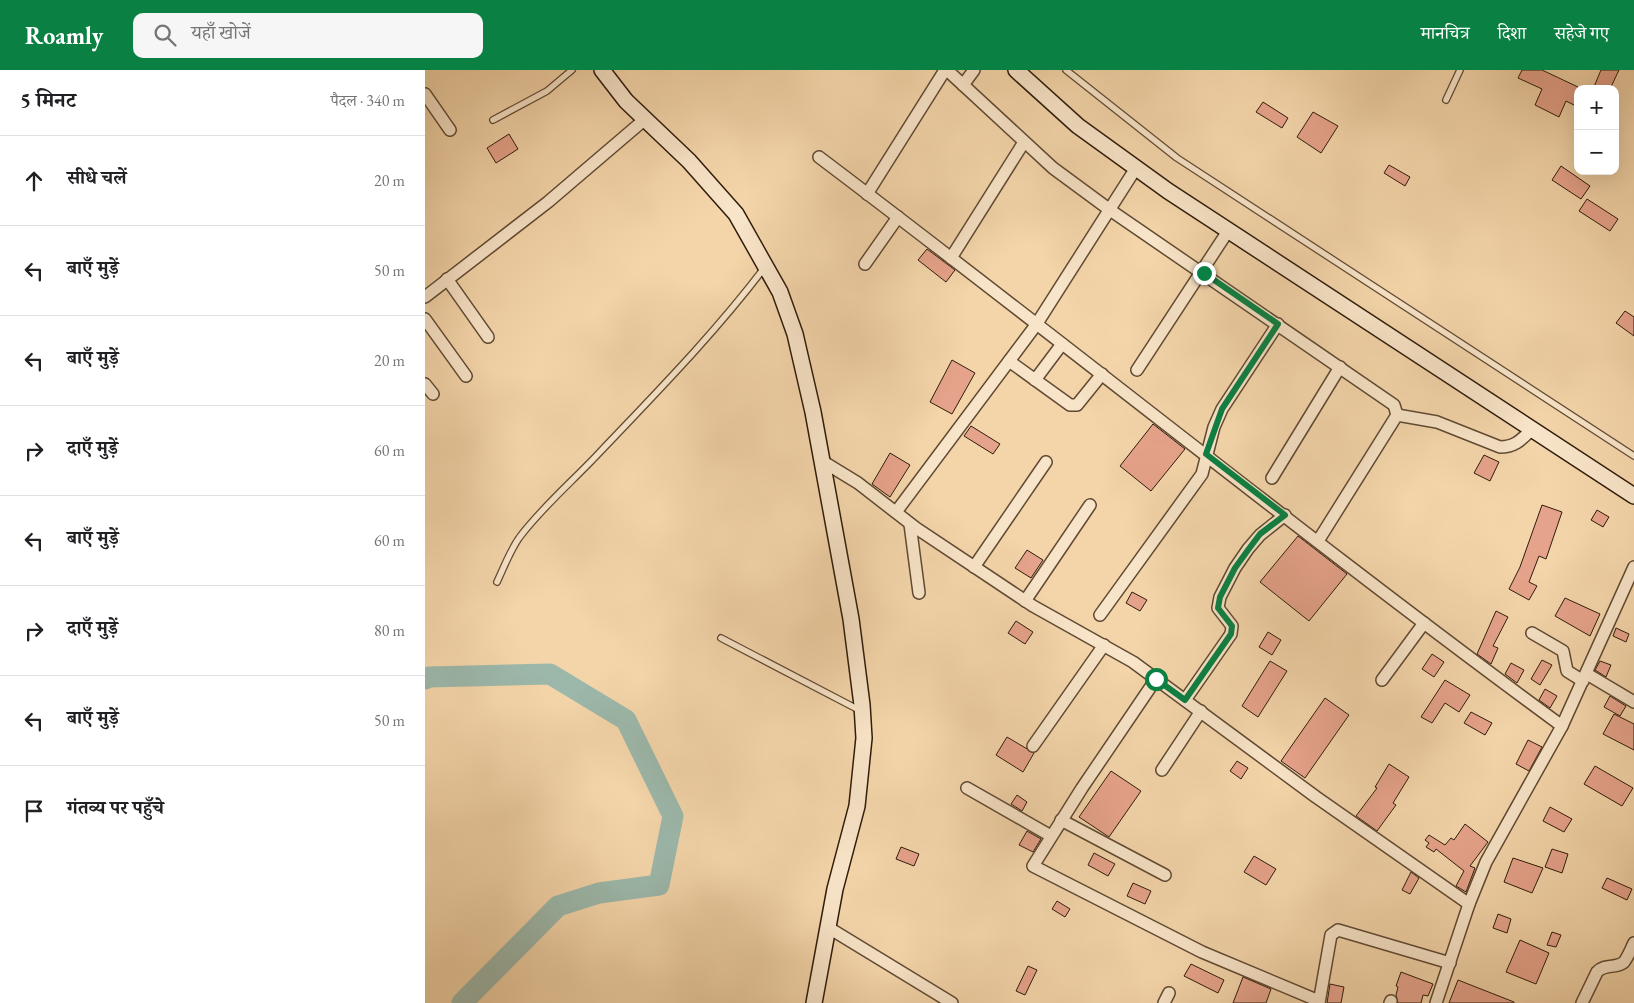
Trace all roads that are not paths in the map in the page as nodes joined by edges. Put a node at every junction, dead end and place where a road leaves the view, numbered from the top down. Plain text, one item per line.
1 (572, 70) edge
2 (602, 70) edge
3 (946, 70) edge
4 (974, 70) edge
5 (1016, 70) edge
6 (1066, 70) edge
7 (1459, 70) edge
8 (963, 85) junction
9 (425, 94) edge
10 (1446, 100) dead end
11 (493, 120) dead end
12 (644, 120) junction
13 (450, 130) dead end
14 (1024, 142) junction
15 (819, 157) dead end
16 (1136, 168) junction
17 (867, 194) junction
18 (1110, 210) junction
19 (899, 217) junction
20 (1228, 231) junction
21 (951, 258) junction
22 (865, 264) dead end
23 (766, 266) junction
24 (1201, 271) junction
25 (447, 278) junction
26 (426, 295) edge
27 (425, 319) edge
28 (1278, 324) junction
29 (1036, 325) junction
30 (488, 337) dead end
31 (1062, 344) junction
32 (1009, 361) junction
33 (1340, 368) junction
34 (1137, 370) dead end
35 (1102, 374) junction
36 (466, 376) dead end
37 (1035, 380) junction
38 (425, 384) edge
39 (433, 394) dead end
40 (1397, 415) junction
41 (1531, 430) junction
42 (1206, 454) junction
43 (1634, 456) edge
44 (822, 461) junction
45 (1046, 462) dead end
46 (1271, 478) dead end
47 (1634, 496) edge
48 (1089, 505) dead end
49 (896, 512) junction
50 (1285, 515) junction
51 (910, 524) junction
52 (1318, 541) junction
53 (974, 567) junction
54 (1634, 567) edge
55 (497, 582) dead end
56 (919, 593) dead end
57 (1025, 601) junction
58 (1100, 615) dead end
59 (1424, 623) junction
60 (1533, 633) dead end
61 (721, 638) dead end
62 (1104, 645) junction
63 (1585, 678) junction
64 (1156, 679) junction
65 (1382, 680) dead end
66 (1185, 700) junction
67 (1634, 702) edge
68 (863, 712) junction
69 (1201, 712) junction
70 (1562, 726) junction
71 (1033, 746) dead end
72 (1162, 770) dead end
73 (967, 788) dead end
74 (1061, 820) junction
75 (1051, 836) junction
76 (1165, 875) dead end
77 (1469, 904) junction
78 (829, 928) junction
79 (1634, 943) edge
80 (1450, 963) junction
81 (1319, 1002) edge
82 (814, 1003) edge
83 (952, 1003) edge
84 (1436, 1003) edge
85 (1582, 1003) edge

1 - 11 lane
2 - 12 street
3 - 8 street
3 - 17 street
4 - 8 street
5 - 16 street
6 - 43 lane
7 - 10 lane
8 - 14 street
9 - 13 street
12 - 23 street
12 - 25 street
14 - 18 street
14 - 21 street
15 - 17 street
16 - 18 street
16 - 20 street
17 - 19 street
18 - 24 street
18 - 29 street
19 - 21 street
19 - 22 street
20 - 24 street
20 - 41 street
21 - 29 street
23 - 44 street
23 - 55 lane
24 - 28 street
24 - 34 street
25 - 26 street
25 - 30 street
27 - 36 street
28 - 33 street
28 - 42 street
29 - 31 street
29 - 32 street
31 - 35 street
31 - 37 street
32 - 37 street
32 - 49 street
33 - 40 street
33 - 46 street
35 - 37 street
35 - 42 street
38 - 39 street
40 - 41 street
40 - 52 street
41 - 47 street
42 - 50 street
42 - 58 street
44 - 49 street
44 - 68 street
45 - 53 street
48 - 57 street
49 - 51 street
50 - 52 street
50 - 66 street
51 - 53 street
51 - 56 street
52 - 59 street
53 - 57 street
54 - 63 street
57 - 62 street
59 - 65 street
59 - 70 street
60 - 63 street
61 - 68 lane
62 - 64 street
62 - 71 street
63 - 67 street
63 - 70 street
64 - 66 street
64 - 74 street
66 - 69 street
68 - 78 street
69 - 72 street
69 - 77 street
70 - 77 street
73 - 75 street
74 - 75 street
74 - 76 street
75 - 81 street
77 - 80 street
78 - 82 street
78 - 83 street
79 - 85 street
80 - 81 street
80 - 84 street

